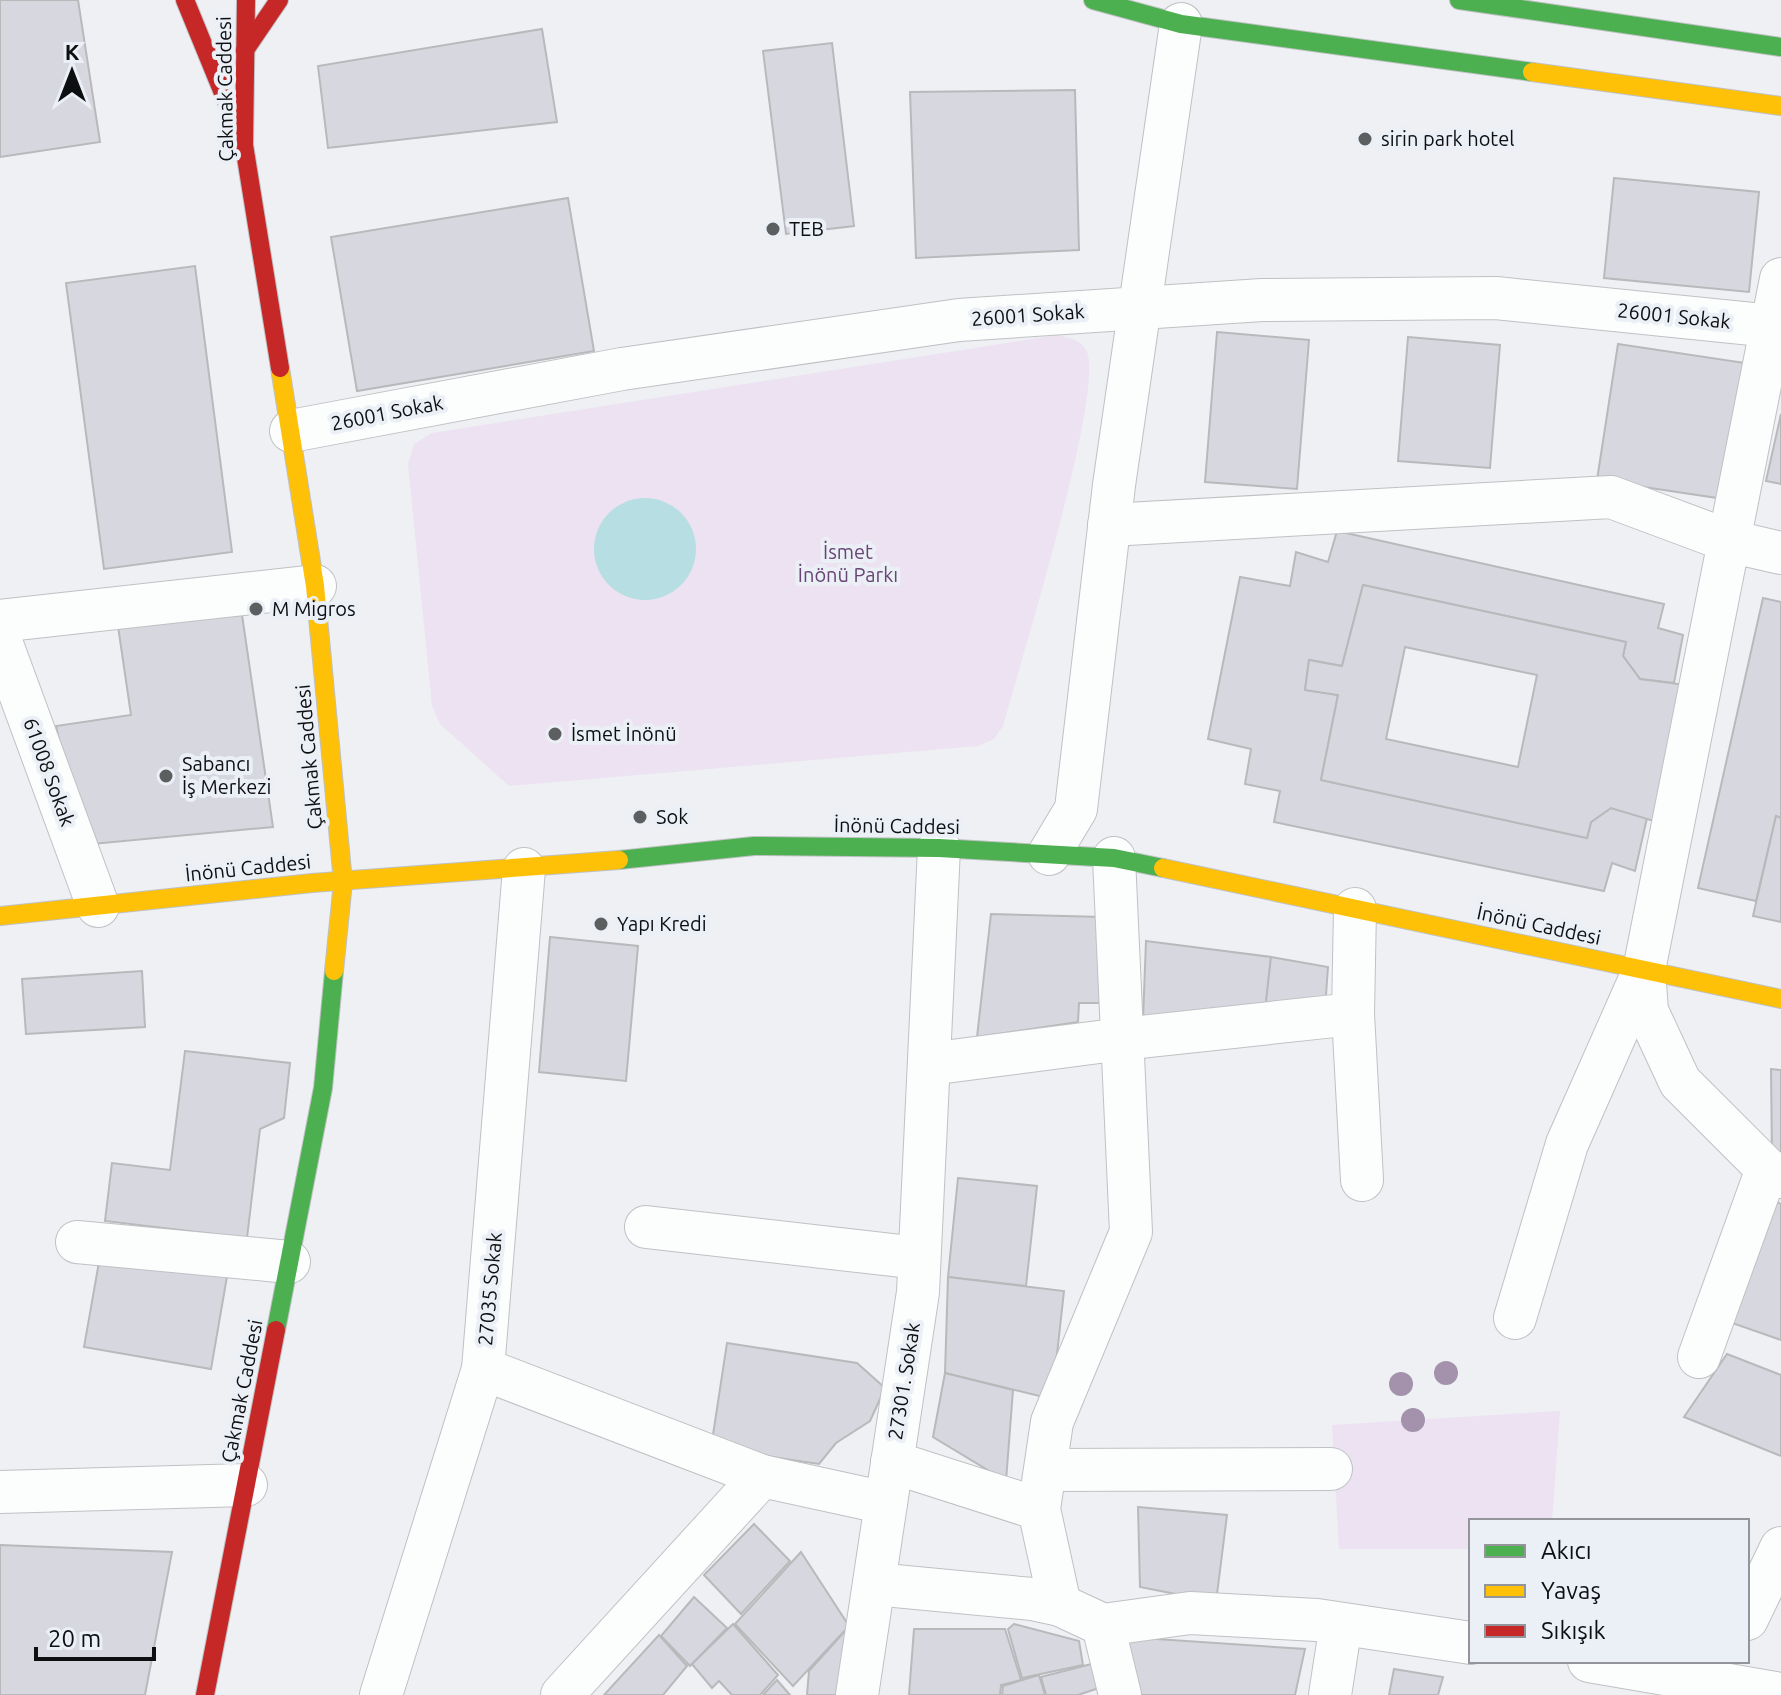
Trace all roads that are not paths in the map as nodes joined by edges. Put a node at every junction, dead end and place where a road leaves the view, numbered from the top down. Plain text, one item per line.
1 (185, 0) edge
2 (246, 0) edge
3 (279, 0) edge
4 (1093, 0) edge
5 (1459, 0) edge
6 (1181, 24) junction
7 (1781, 47) edge
8 (245, 50) junction
9 (1781, 106) edge
10 (244, 145) junction
11 (1781, 279) edge
12 (1141, 308) junction
13 (1772, 326) junction
14 (291, 431) junction
15 (1109, 525) junction
16 (1729, 541) junction
17 (1781, 553) edge
18 (315, 586) junction
19 (0, 621) edge
20 (0, 639) edge
21 (939, 848) junction
22 (1049, 854) junction
23 (1114, 858) junction
24 (524, 869) junction
25 (343, 882) junction
26 (98, 906) junction
27 (1355, 909) junction
28 (0, 916) edge
29 (1644, 970) junction
30 (1781, 999) edge
31 (1353, 1014) junction
32 (1122, 1039) junction
33 (929, 1064) junction
34 (1774, 1173) edge
35 (1362, 1180) dead end
36 (646, 1227) dead end
37 (77, 1242) dead end
38 (919, 1258) junction
39 (289, 1262) junction
40 (1515, 1318) dead end
41 (1699, 1357) dead end
42 (483, 1369) junction
43 (892, 1462) junction
44 (1331, 1469) dead end
45 (762, 1476) junction
46 (246, 1485) junction
47 (1043, 1489) junction
48 (0, 1492) edge
49 (886, 1503) junction
50 (1781, 1548) edge
51 (874, 1584) junction
52 (1060, 1605) junction
53 (1749, 1615) edge
54 (1341, 1624) junction
55 (1103, 1625) junction
56 (1469, 1643) edge
57 (1594, 1663) edge
58 (1722, 1672) edge
59 (1638, 1682) edge
60 (1781, 1694) edge
61 (205, 1695) edge
62 (381, 1695) edge
63 (562, 1695) edge
64 (857, 1695) edge
65 (1120, 1695) edge
66 (1330, 1695) edge

1 - 10 main road
2 - 8 main road, Çakmak Caddesi
3 - 8 main road
4 - 6 main road
5 - 7 main road
6 - 9 main road
6 - 12 street
8 - 10 main road, Çakmak Caddesi
10 - 14 main road, Çakmak Caddesi
11 - 13 street
12 - 13 street, 26001 Sokak
12 - 14 street, 26001 Sokak
12 - 15 street
13 - 16 street
14 - 18 main road, Çakmak Caddesi
15 - 16 street
15 - 22 street
16 - 17 street
16 - 29 street
18 - 19 street
18 - 25 main road, Çakmak Caddesi
20 - 26 street, 61008 Sokak
21 - 22 main road, İnönü Caddesi
21 - 24 main road, İnönü Caddesi
21 - 33 street, 27301. Sokak
22 - 23 main road, İnönü Caddesi
23 - 27 main road, İnönü Caddesi
23 - 32 street
24 - 25 main road, İnönü Caddesi
24 - 42 street, 27035 Sokak
25 - 26 main road, İnönü Caddesi
25 - 39 main road, Çakmak Caddesi
26 - 28 main road, İnönü Caddesi
27 - 29 main road, İnönü Caddesi
27 - 31 street
29 - 30 main road, İnönü Caddesi
29 - 34 street
29 - 40 street
31 - 32 street
31 - 35 street
32 - 33 street
32 - 47 street
33 - 38 street, 27301. Sokak
34 - 41 street
36 - 38 street
37 - 39 street
38 - 43 street, 27301. Sokak
39 - 46 main road, Çakmak Caddesi
42 - 45 street
42 - 62 street, 27035 Sokak
43 - 47 street
43 - 49 street, 27301. Sokak
44 - 47 street
45 - 49 street
45 - 63 street
46 - 48 street
46 - 61 main road, Çakmak Caddesi
47 - 52 street
49 - 51 street, 27301. Sokak
50 - 53 street
51 - 52 street
51 - 64 street, 27301. Sokak
52 - 55 street
54 - 55 street
54 - 56 street
54 - 66 street
55 - 65 street
57 - 59 street
58 - 59 street
58 - 60 street

